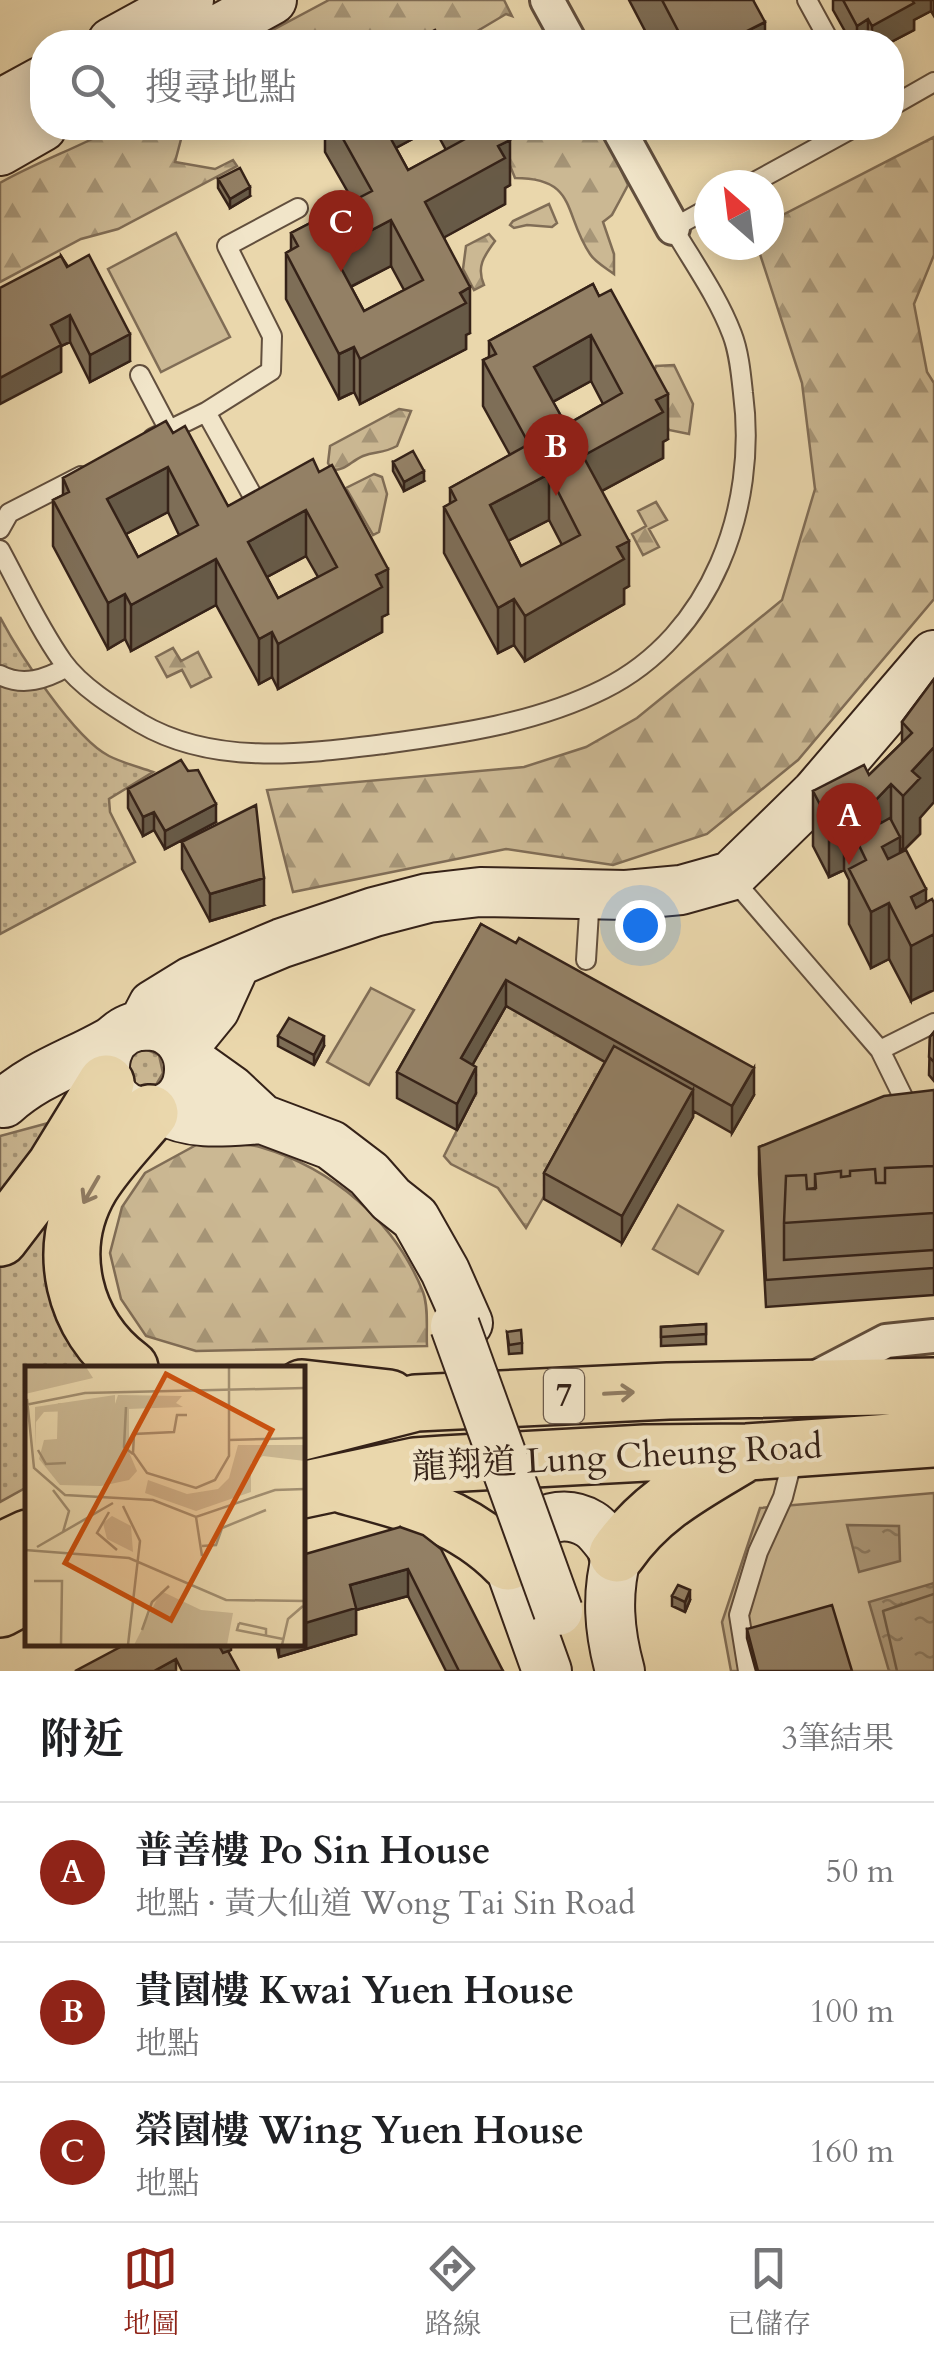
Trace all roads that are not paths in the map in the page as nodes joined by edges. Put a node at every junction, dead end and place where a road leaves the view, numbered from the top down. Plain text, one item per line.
1 (189, 0) edge
2 (272, 0) edge
3 (547, 0) edge
4 (807, 0) edge
5 (134, 30) edge
6 (217, 30) edge
7 (563, 30) edge
8 (823, 30) edge
9 (934, 82) edge
10 (30, 87) edge
11 (904, 99) edge
12 (0, 104) edge
13 (30, 135) edge
14 (625, 140) edge
15 (831, 140) edge
16 (0, 151) edge
17 (776, 170) edge
18 (298, 208) dead end
19 (694, 217) edge
20 (674, 228) junction
21 (140, 375) dead end
22 (206, 412) junction
23 (169, 430) junction
24 (133, 449) edge
25 (98, 467) edge
26 (262, 511) edge
27 (0, 529) edge
28 (0, 550) edge
29 (934, 655) edge
30 (68, 667) junction
31 (0, 675) edge
32 (731, 876) junction
33 (590, 896) junction
34 (586, 960) dead end
35 (235, 966) junction
36 (934, 1023) edge
37 (120, 1050) junction
38 (880, 1050) junction
39 (187, 1054) junction
40 (2, 1104) edge
41 (157, 1111) junction
42 (262, 1119) junction
43 (912, 1120) edge
44 (0, 1238) edge
45 (934, 1336) edge
46 (128, 1366) edge
47 (934, 1386) edge
48 (305, 1388) edge
49 (795, 1388) junction
50 (416, 1403) junction
51 (305, 1431) edge
52 (934, 1439) edge
53 (771, 1450) junction
54 (317, 1486) edge
55 (25, 1539) edge
56 (0, 1551) edge
57 (617, 1554) junction
58 (508, 1562) junction
59 (25, 1596) edge
60 (0, 1608) edge
61 (565, 1609) junction
62 (547, 1671) edge
63 (579, 1671) edge
64 (593, 1671) edge
65 (620, 1671) edge
66 (748, 1671) edge

1 - 5 main road
2 - 6 main road
3 - 7 street
4 - 8 lane
9 - 11 lane
10 - 12 main road
13 - 16 main road
14 - 20 street
15 - 17 lane
18 - 22 lane
19 - 20 lane
20 - 30 lane
21 - 23 lane
22 - 23 lane
22 - 26 lane
23 - 24 lane
25 - 27 lane
28 - 30 lane
29 - 32 main road
30 - 31 lane
32 - 33 main road
32 - 38 lane
33 - 34 lane
33 - 35 main road
35 - 37 main road
35 - 39 main road
36 - 38 lane
37 - 39 main road
37 - 40 main road
37 - 41 main road
37 - 44 highway
38 - 43 lane
39 - 41 main road
39 - 42 main road
41 - 42 main road
41 -> 46 highway
42 - 61 main road, bridge
45 - 49 street, 龍翔道 Lung Cheung Road
47 - 49 highway, 龍翔道 Lung Cheung Road / 7
48 - 50 highway
50 -> 49 highway, 龍翔道 Lung Cheung Road / 7
50 - 51 highway, 龍翔道 Lung Cheung Road / 7
52 - 53 highway, 龍翔道 Lung Cheung Road / 7
53 - 54 highway, 龍翔道 Lung Cheung Road / 7
53 - 57 highway
53 - 66 lane
54 - 58 highway
55 - 56 highway
57 - 58 main road
57 - 65 main road
58 - 62 main road
59 - 60 highway
61 - 63 main road
61 - 64 main road

